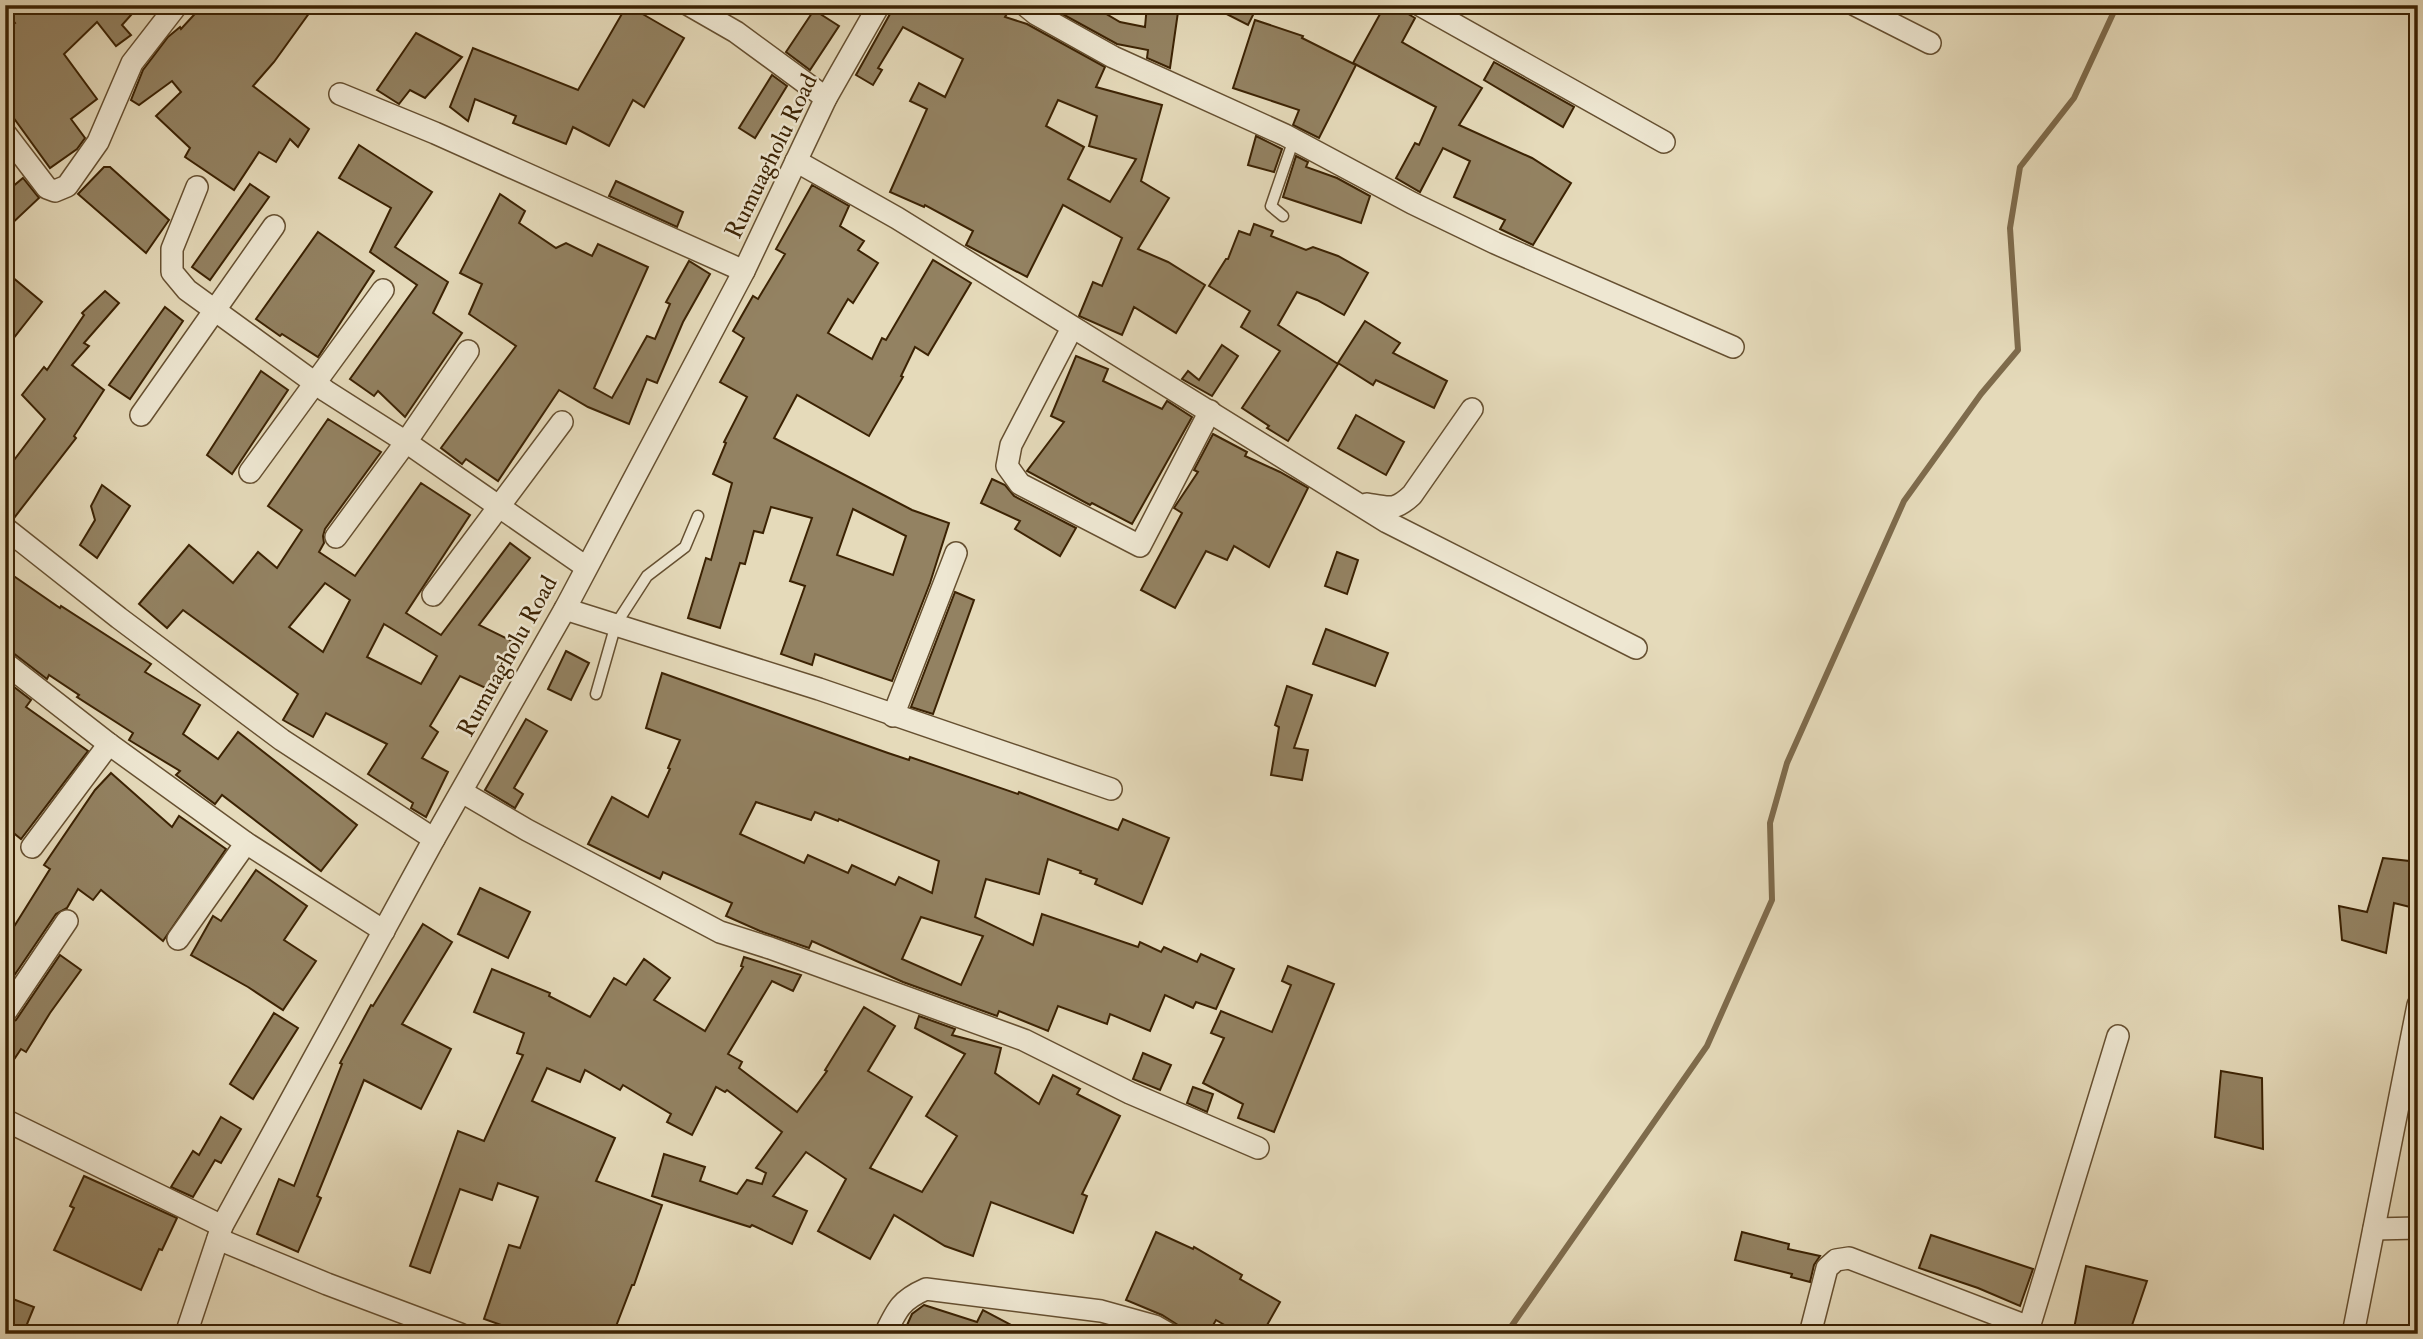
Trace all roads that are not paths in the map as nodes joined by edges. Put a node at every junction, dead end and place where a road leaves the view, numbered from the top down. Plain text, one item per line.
1 (177, 5) edge
2 (689, 5) edge
3 (879, 5) edge
4 (1025, 5) edge
5 (1420, 5) edge
6 (1855, 5) edge
7 (1930, 43) dead end
8 (340, 94) dead end
9 (826, 98) junction
10 (5, 133) edge
11 (1294, 139) junction
12 (1664, 142) dead end
13 (796, 161) junction
14 (197, 187) dead end
15 (1283, 216) dead end
16 (274, 226) dead end
17 (744, 271) junction
18 (383, 290) dead end
19 (215, 310) junction
20 (1072, 328) junction
21 (1733, 346) dead end
22 (468, 351) dead end
23 (315, 383) junction
24 (1472, 409) dead end
25 (1210, 411) junction
26 (141, 415) dead end
27 (562, 422) dead end
28 (406, 442) junction
29 (250, 472) dead end
30 (1355, 501) junction
31 (498, 506) junction
32 (698, 516) dead end
33 (5, 528) edge
34 (336, 537) dead end
35 (956, 553) dead end
36 (586, 567) junction
37 (433, 595) dead end
38 (565, 609) junction
39 (616, 624) junction
40 (1636, 648) dead end
41 (5, 663) edge
42 (596, 694) dead end
43 (893, 716) junction
44 (109, 744) junction
45 (1111, 789) dead end
46 (462, 792) junction
47 (434, 839) junction
48 (246, 843) junction
49 (32, 846) dead end
50 (67, 921) dead end
51 (384, 931) junction
52 (178, 939) dead end
53 (2418, 1005) edge
54 (5, 1013) edge
55 (2118, 1035) dead end
56 (5, 1120) edge
57 (1258, 1148) dead end
58 (2418, 1228) edge
59 (2374, 1229) junction
60 (220, 1233) junction
61 (2028, 1330) edge
62 (186, 1334) edge
63 (460, 1334) edge
64 (886, 1334) edge
65 (1169, 1334) edge
66 (1810, 1334) edge
67 (2353, 1334) edge

1 - 10 street
2 - 9 street
3 - 9 street, Rumuagholu Road
4 - 11 street
5 - 12 street
6 - 7 street
8 - 17 street
9 - 13 street, Rumuagholu Road
11 - 15 lane
11 - 21 street
13 - 17 street, Rumuagholu Road
13 - 20 street
14 - 19 street
16 - 19 street
17 - 36 street, Rumuagholu Road
18 - 23 street
19 - 23 street
19 - 26 street
20 - 25 street
20 - 25 street
22 - 28 street
23 - 28 street
23 - 29 street
24 - 30 street
25 - 30 street
27 - 31 street
28 - 31 street
28 - 34 street
30 - 40 street
31 - 36 street
31 - 37 street
32 - 39 lane
33 - 47 street
35 - 43 street
36 - 38 street, Rumuagholu Road
38 - 39 street
38 - 46 street, Rumuagholu Road
39 - 42 lane
39 - 43 street
41 - 44 street
43 - 45 street
44 - 48 street
44 - 49 street
46 - 47 street, Rumuagholu Road
46 - 57 street
47 - 51 street, Rumuagholu Road
48 - 51 street
48 - 52 street
50 - 54 street
51 - 60 street, Rumuagholu Road
53 - 59 street
55 - 61 street
56 - 60 street
58 - 59 street
59 - 67 street
60 - 62 street, Rumuagholu Road
60 - 63 street
61 - 66 street
64 - 65 street

